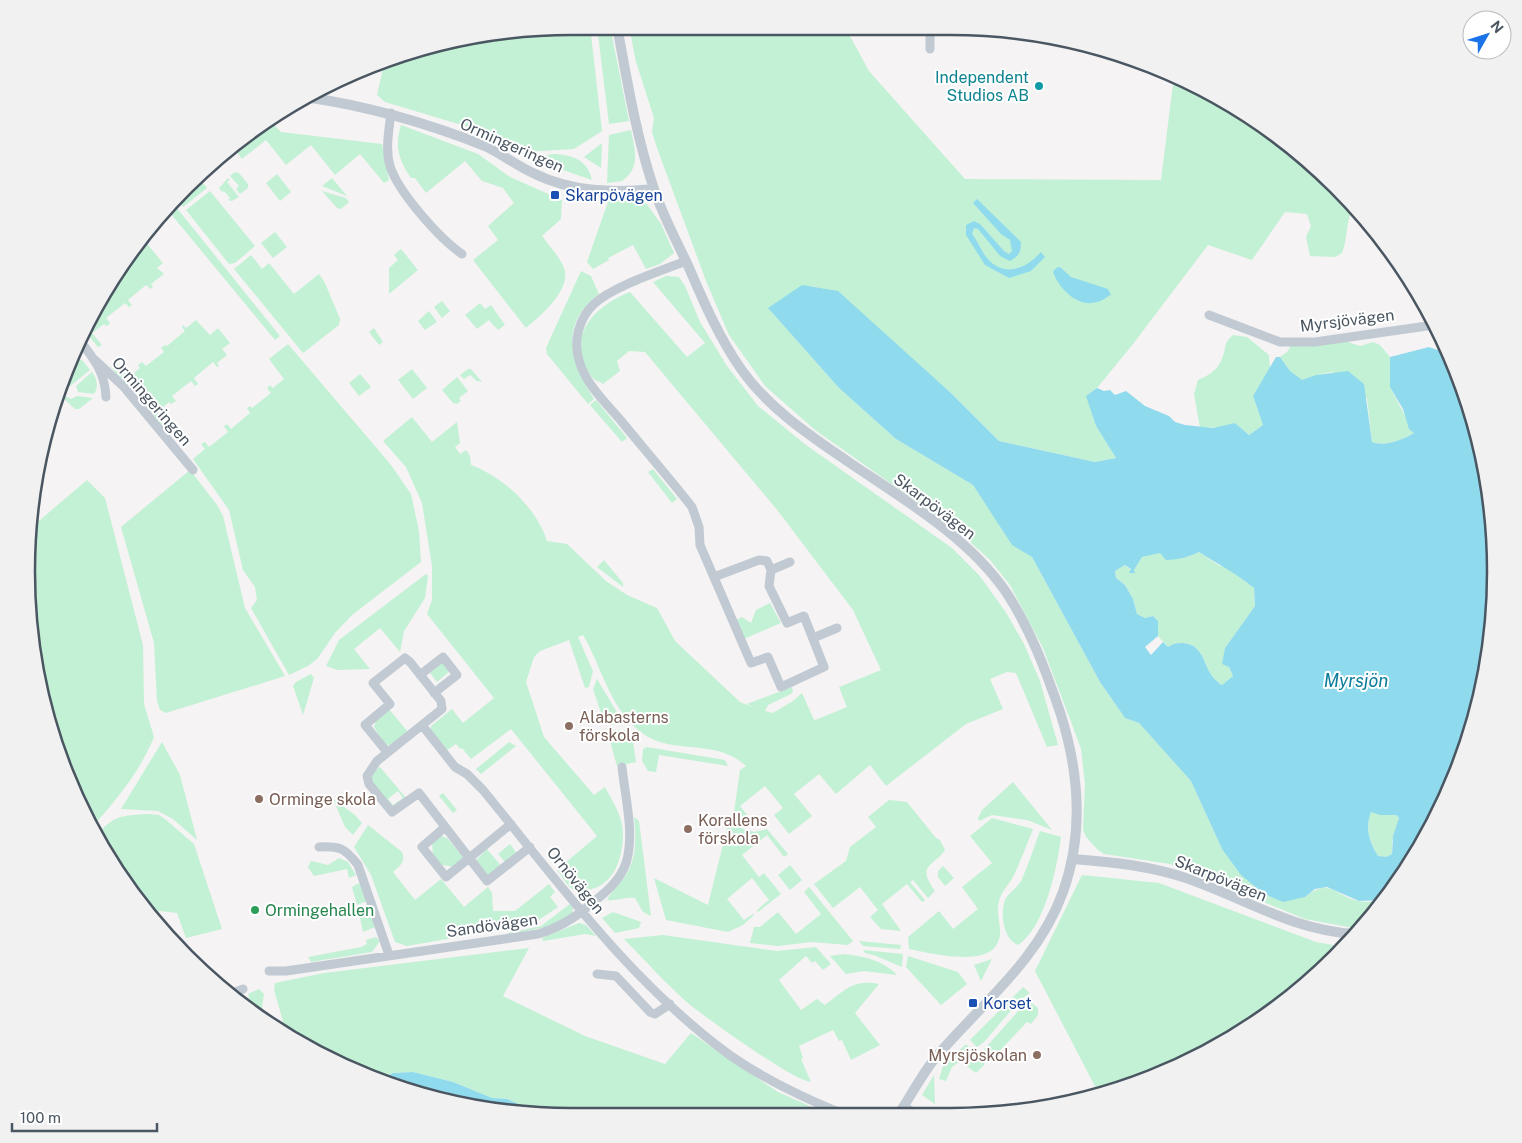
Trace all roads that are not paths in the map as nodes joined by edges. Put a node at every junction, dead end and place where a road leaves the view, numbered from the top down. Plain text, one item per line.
1 (618, 35) edge
2 (930, 35) edge
3 (930, 50) dead end
4 (318, 99) edge
5 (391, 113) junction
6 (654, 189) junction
7 (462, 254) dead end
8 (686, 261) junction
9 (1209, 315) dead end
10 (1428, 326) edge
11 (84, 347) edge
12 (95, 360) junction
13 (106, 397) dead end
14 (193, 470) dead end
15 (790, 562) dead end
16 (771, 570) junction
17 (714, 577) junction
18 (838, 628) dead end
19 (813, 638) junction
20 (420, 675) junction
21 (434, 693) junction
22 (422, 726) junction
23 (387, 752) junction
24 (622, 767) dead end
25 (511, 824) junction
26 (444, 828) junction
27 (319, 847) dead end
28 (530, 847) junction
29 (1073, 858) junction
30 (468, 859) junction
31 (583, 912) junction
32 (1347, 933) edge
33 (389, 955) junction
34 (269, 971) dead end
35 (597, 974) dead end
36 (243, 989) dead end
37 (238, 991) edge
38 (670, 1004) junction
39 (829, 1108) edge
40 (907, 1108) edge

1 - 6 street, Skarpövägen
2 - 3 street
4 - 5 street, Ormingeringen
5 - 6 street, Ormingeringen
5 - 7 street
6 - 8 street, Skarpövägen
8 - 17 street
8 - 29 street, Skarpövägen
9 - 10 street, Myrsjövägen
11 - 12 street
12 - 13 street, Ormingeringen
12 - 14 street, Ormingeringen
15 - 16 street
16 - 17 street
16 - 19 street
17 - 19 street
18 - 19 street
20 - 21 street
20 - 21 street
20 - 23 street
21 - 22 street
22 - 23 street
22 - 25 street, Ornövägen
23 - 26 street
24 - 31 street, Sandövägen
25 - 28 street, Ornövägen
25 - 30 street
26 - 30 street
26 - 30 street
27 - 33 street
28 - 30 street
28 - 31 street, Ornövägen
29 - 32 street, Skarpövägen
29 - 40 street, Skarpövägen
31 - 33 street, Sandövägen
31 - 38 street, Ornövägen
33 - 34 street, Sandövägen
35 - 38 street
36 - 37 street
38 - 39 street, Ornövägen

